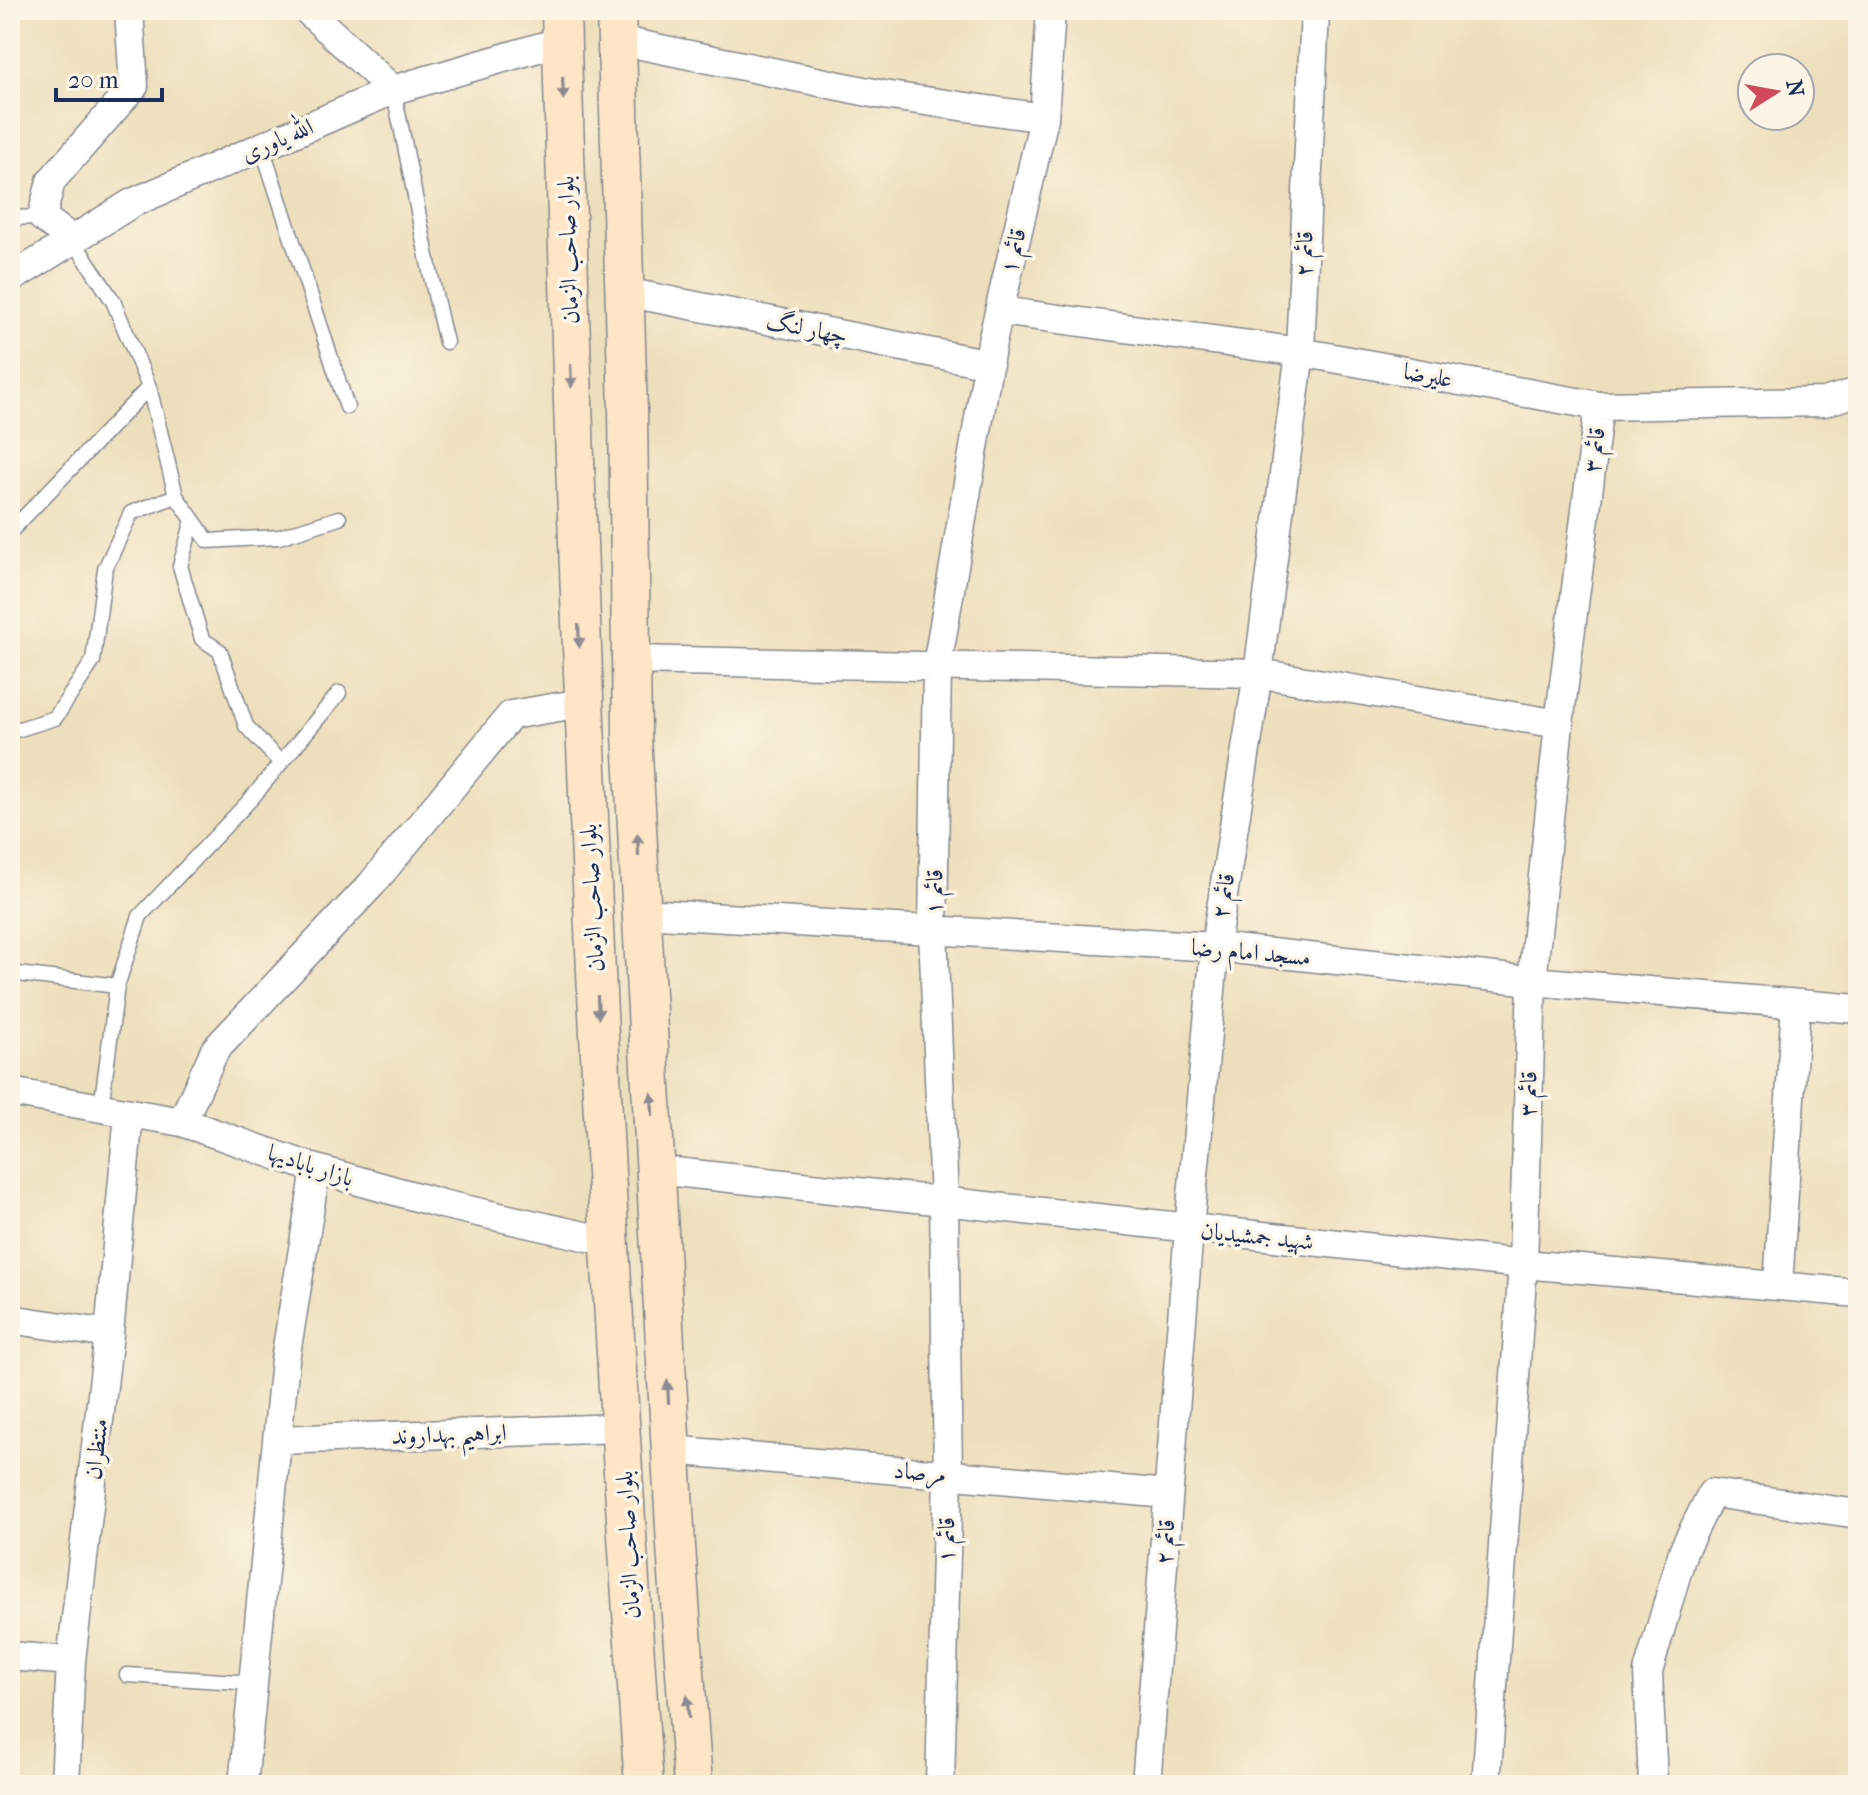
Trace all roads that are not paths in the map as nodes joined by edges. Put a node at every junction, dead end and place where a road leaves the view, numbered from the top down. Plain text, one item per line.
1 (129, 10) edge
2 (307, 10) edge
3 (1051, 10) edge
4 (1315, 10) edge
5 (562, 25) edge
6 (617, 25) edge
7 (393, 90) junction
8 (1044, 118) junction
9 (262, 147) junction
10 (42, 217) junction
11 (10, 218) edge
12 (73, 240) junction
13 (10, 279) edge
14 (625, 292) junction
15 (1000, 311) junction
16 (446, 342) dead end
17 (1300, 352) junction
18 (989, 364) junction
19 (149, 387) junction
20 (1858, 392) edge
21 (1599, 406) junction
22 (347, 407) dead end
23 (176, 496) junction
24 (339, 518) dead end
25 (193, 520) junction
26 (10, 532) edge
27 (631, 660) junction
28 (937, 666) junction
29 (1258, 673) junction
30 (339, 693) dead end
31 (582, 703) junction
32 (1559, 724) junction
33 (10, 732) edge
34 (281, 763) junction
35 (642, 913) junction
36 (933, 930) junction
37 (1215, 947) junction
38 (10, 973) edge
39 (1532, 981) junction
40 (117, 986) junction
41 (1796, 1004) junction
42 (1858, 1009) edge
43 (10, 1092) edge
44 (101, 1108) junction
45 (129, 1113) junction
46 (182, 1122) junction
47 (316, 1169) junction
48 (656, 1170) junction
49 (944, 1200) junction
50 (1189, 1229) junction
51 (660, 1241) junction
52 (611, 1242) junction
53 (1523, 1264) junction
54 (1778, 1286) junction
55 (1858, 1293) edge
56 (10, 1319) edge
57 (109, 1334) junction
58 (621, 1428) junction
59 (277, 1440) junction
60 (671, 1450) junction
61 (948, 1475) junction
62 (1168, 1494) junction
63 (1858, 1514) edge
64 (10, 1656) edge
65 (71, 1661) junction
66 (127, 1675) dead end
67 (254, 1683) junction
68 (65, 1785) edge
69 (243, 1785) edge
70 (644, 1785) edge
71 (693, 1785) edge
72 (940, 1785) edge
73 (1146, 1785) edge
74 (1486, 1785) edge
75 (1653, 1785) edge

1 - 10 street
2 - 7 street
3 - 8 street, قائم ۱
4 - 17 street, قائم ۲
5 - 7 street, الله یاوری
5 -> 31 main road, بلوار صاحب الزمان
6 - 8 street
6 - 14 main road, بلوار صاحب الزمان
7 - 9 street, الله یاوری
7 - 16 lane
8 - 15 street, قائم ۱
9 - 12 street, الله یاوری
9 - 22 lane
10 - 11 lane
10 - 12 street
12 - 13 street, الله یاوری
12 - 19 lane
14 - 18 street, چهار لنگ
14 - 27 main road, بلوار صاحب الزمان
15 - 17 street, علیرضا
15 - 18 street, قائم ۱
17 - 21 street, علیرضا
17 - 29 street, قائم ۲
18 - 28 street, قائم ۱
19 - 23 lane
19 - 26 lane
20 - 21 street, علیرضا
21 - 32 street, قائم ۳
23 - 25 lane
23 - 33 lane
24 - 25 lane
25 - 34 lane
27 - 28 street
35 -> 27 main road, بلوار صاحب الزمان
28 - 29 street
28 - 36 street, قائم ۱
29 - 32 street
29 - 37 street, قائم ۲
30 - 34 lane
31 - 46 street
31 -> 52 main road, بلوار صاحب الزمان
32 - 39 street, قائم ۳
34 - 40 lane
35 - 36 street, مسجد امام رضا
48 -> 35 main road, بلوار صاحب الزمان
36 - 37 street, مسجد امام رضا
36 - 49 street, قائم ۱
37 - 39 street, مسجد امام رضا
37 - 50 street, قائم ۲
38 - 40 lane
39 - 41 street, مسجد امام رضا
39 - 53 street, قائم ۳
40 - 44 lane
41 - 42 street, مسجد امام رضا
41 - 54 street
43 - 44 street, بازار بابادیها
44 - 45 street, بازار بابادیها
45 - 46 street, بازار بابادیها
45 - 57 street, منتظران
46 - 47 street, بازار بابادیها
47 - 52 street, بازار بابادیها
47 - 59 street
48 - 49 street, شهید جمشیدیان
48 - 51 main road, بلوار صاحب الزمان
49 - 50 street, شهید جمشیدیان
49 - 61 street, قائم ۱
50 - 53 street, شهید جمشیدیان
50 - 62 street, قائم ۲
51 - 52 main road
60 -> 51 main road, بلوار صاحب الزمان
52 - 58 main road, بلوار صاحب الزمان
53 - 54 street, شهید جمشیدیان
53 - 74 street, قائم ۳
54 - 55 street, شهید جمشیدیان
56 - 57 street
57 - 65 street, منتظران
58 - 59 street, ابراهیم بهداروند
58 - 70 main road, بلوار صاحب الزمان
59 - 67 street
60 - 61 street, مرصاد
71 -> 60 main road, بلوار صاحب الزمان
61 - 62 street, مرصاد
61 - 72 street, قائم ۱
62 - 73 street, قائم ۲
63 - 75 street
64 - 65 street
65 - 68 street, منتظران
66 - 67 lane
67 - 69 street

